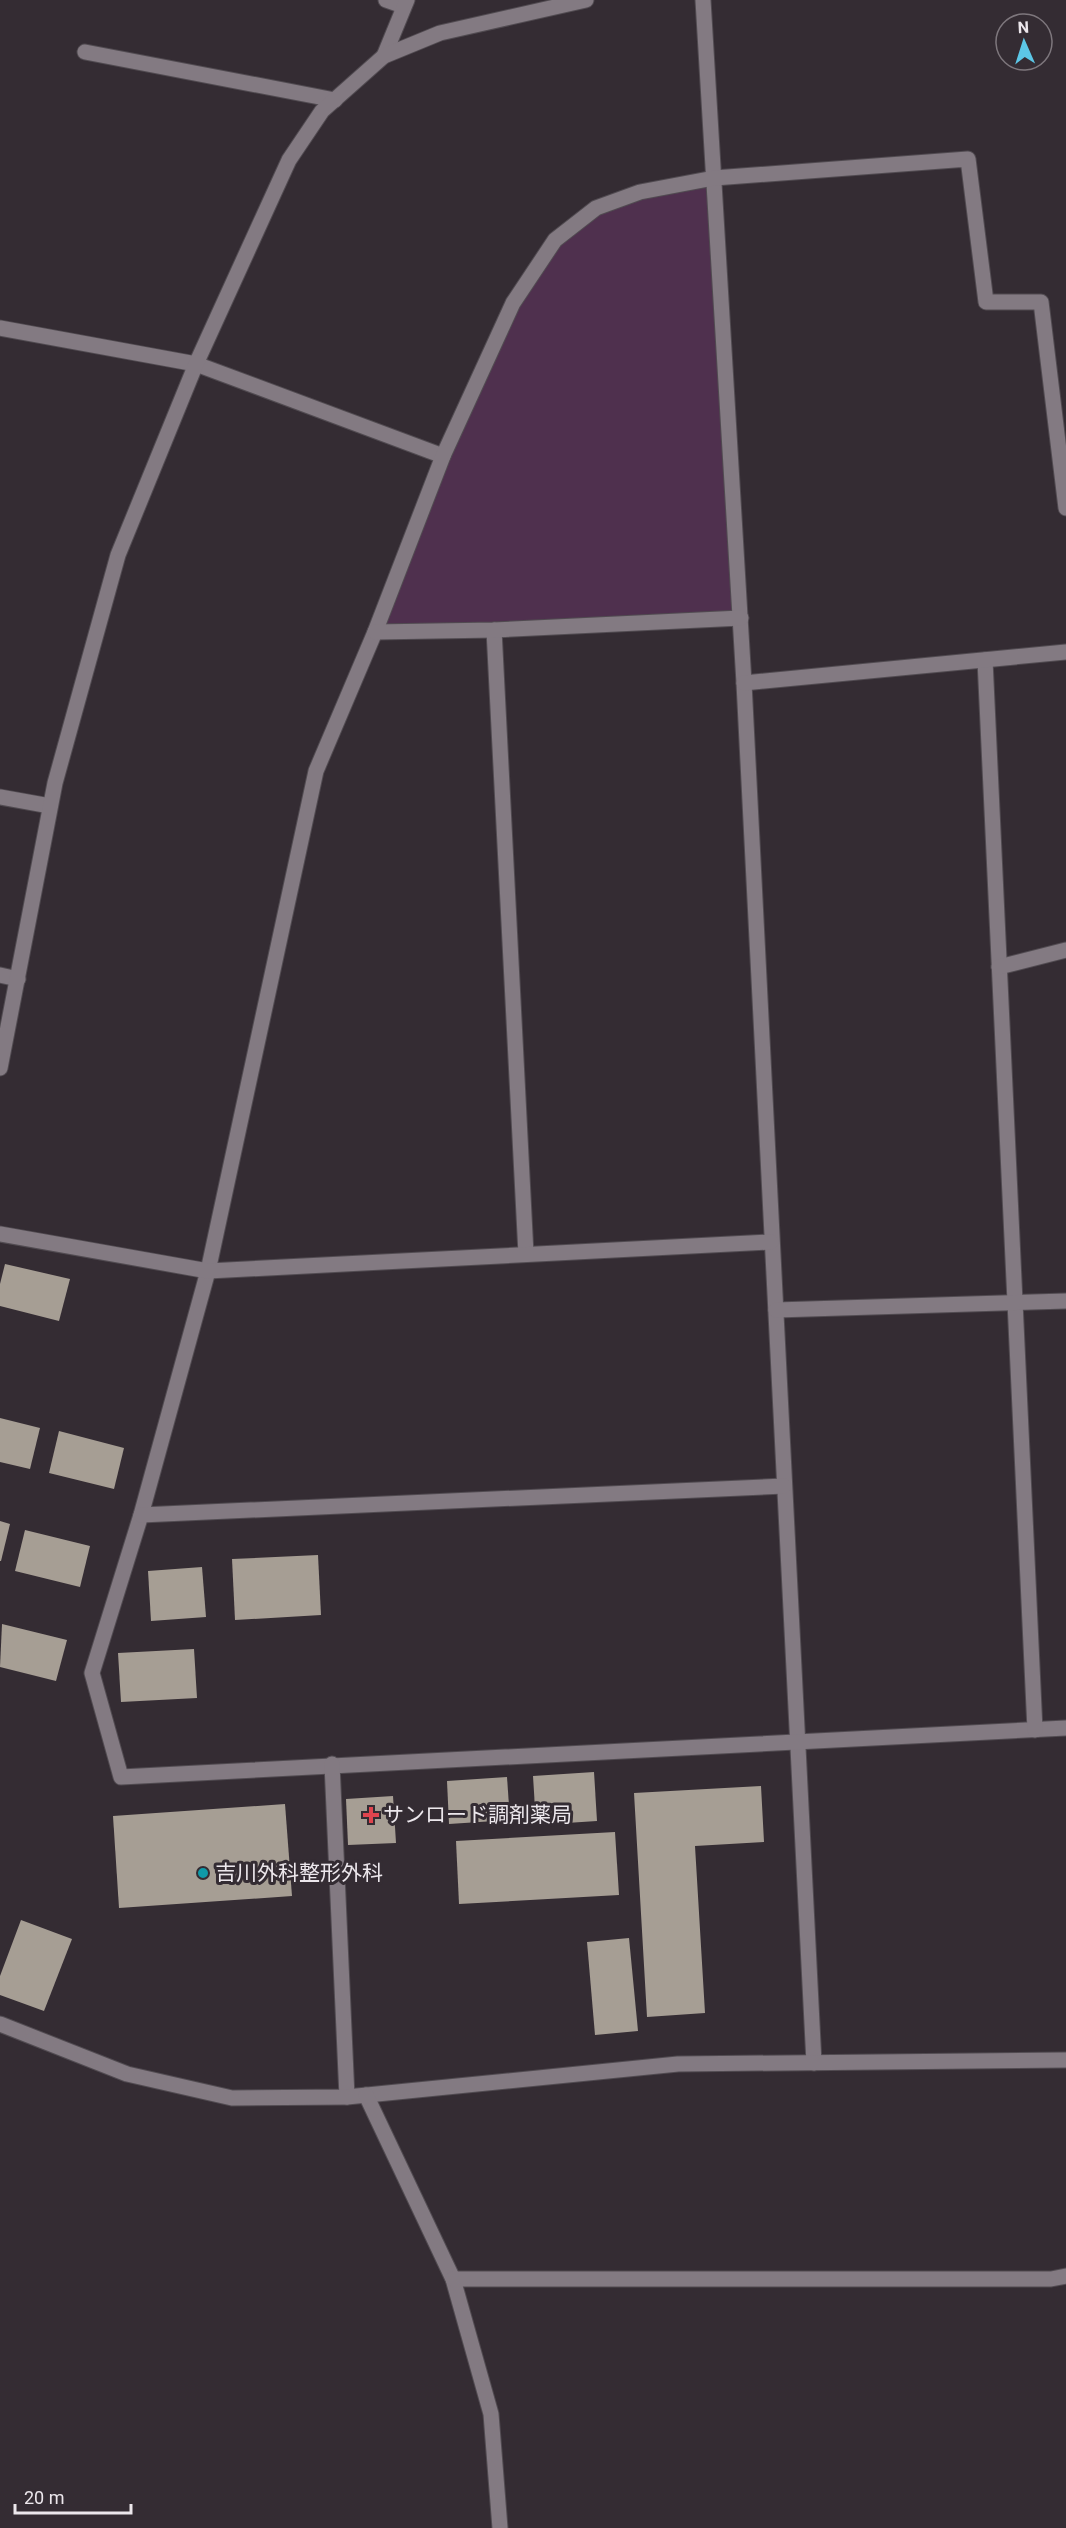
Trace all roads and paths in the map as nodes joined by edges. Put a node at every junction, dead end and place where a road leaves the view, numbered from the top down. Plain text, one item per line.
1 (386, 0) edge
2 (586, 0) edge
3 (703, 0) edge
4 (405, 3) edge
5 (85, 52) dead end
6 (384, 56) junction
7 (335, 100) junction
8 (714, 178) junction
9 (0, 328) edge
10 (196, 364) junction
11 (443, 456) junction
12 (1066, 508) edge
13 (741, 618) junction
14 (494, 630) junction
15 (375, 632) junction
16 (1066, 652) edge
17 (985, 660) junction
18 (744, 683) junction
19 (0, 797) edge
20 (50, 807) junction
21 (1066, 950) edge
22 (999, 966) junction
23 (0, 975) edge
24 (18, 979) junction
25 (0, 1068) edge
26 (0, 1234) edge
27 (771, 1242) junction
28 (526, 1254) junction
29 (208, 1271) junction
30 (1066, 1301) edge
31 (1015, 1305) junction
32 (776, 1310) junction
33 (784, 1486) junction
34 (141, 1515) junction
35 (1066, 1728) edge
36 (1035, 1730) junction
37 (800, 1742) junction
38 (332, 1764) junction
39 (0, 2024) edge
40 (1066, 2060) edge
41 (814, 2063) junction
42 (366, 2095) junction
43 (347, 2097) junction
44 (1066, 2276) edge
45 (453, 2279) junction
46 (500, 2528) edge

1 - 4 street
2 - 6 street
3 - 8 street
4 - 6 street
5 - 7 street
6 - 7 street
7 - 10 street
8 - 11 street
8 - 12 street
8 - 13 street
9 - 10 street
10 - 11 street
10 - 20 street
11 - 15 street
13 - 14 street
13 - 18 street
14 - 15 street
14 - 28 street
15 - 29 street
16 - 17 street
17 - 18 street
17 - 22 street
18 - 27 street
19 - 20 street
20 - 24 street
21 - 22 street
22 - 31 street
23 - 24 street
24 - 25 street
26 - 29 street
27 - 28 street
27 - 32 street
28 - 29 street
29 - 34 street
30 - 31 street
31 - 32 street
31 - 36 street
32 - 33 street
33 - 34 street
33 - 37 street
34 - 38 street
35 - 36 street
36 - 37 street
37 - 38 street
37 - 41 street
38 - 43 street
39 - 43 street
40 - 41 street
41 - 42 street
42 - 43 street
42 - 45 street
44 - 45 street
45 - 46 street

